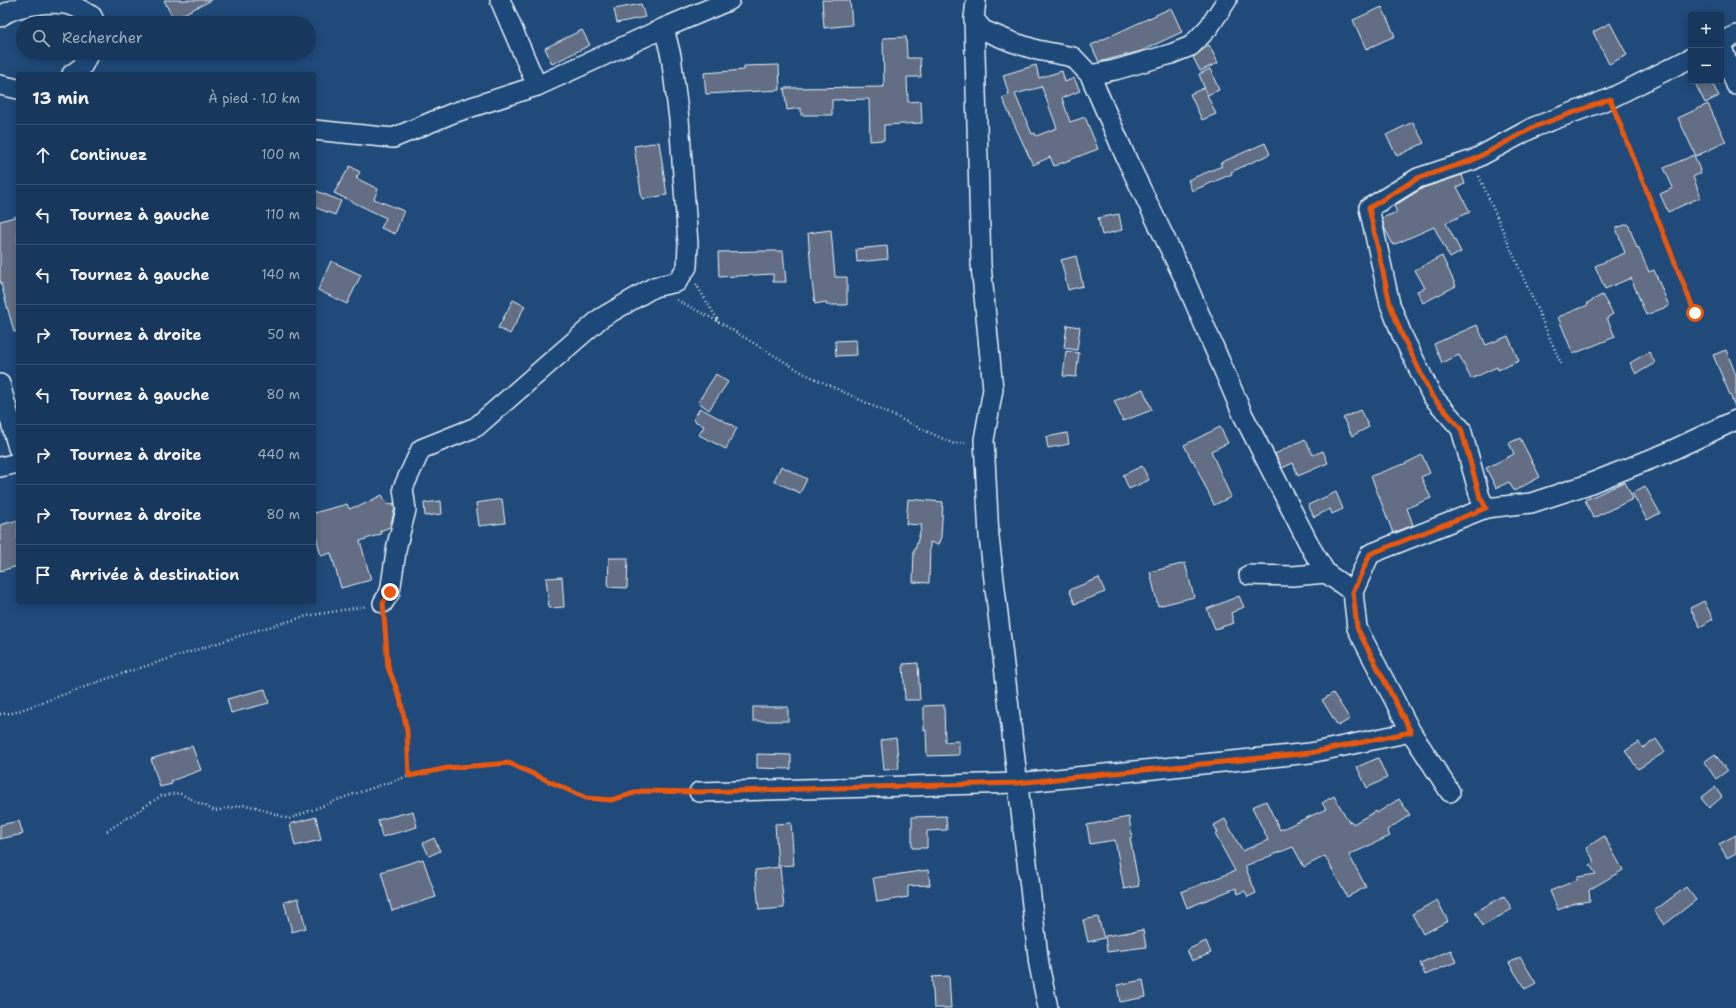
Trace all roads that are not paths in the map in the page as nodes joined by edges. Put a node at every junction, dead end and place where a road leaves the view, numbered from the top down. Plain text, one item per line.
1 (500, 0) edge
2 (728, 0) edge
3 (976, 0) edge
4 (1227, 0) edge
5 (92, 16) edge
6 (0, 17) edge
7 (974, 20) junction
8 (664, 28) junction
9 (1736, 35) edge
10 (1724, 42) edge
11 (1722, 48) edge
12 (86, 60) edge
13 (1688, 60) edge
14 (75, 72) edge
15 (1090, 75) junction
16 (0, 85) edge
17 (1736, 85) edge
18 (537, 86) junction
19 (16, 89) edge
20 (316, 130) edge
21 (0, 384) edge
22 (1736, 420) edge
23 (16, 441) edge
24 (16, 463) edge
25 (0, 467) edge
26 (1486, 508) junction
27 (1326, 573) junction
28 (1249, 575) dead end
29 (1353, 592) junction
30 (383, 603) road end
31 (1411, 732) junction
32 (1017, 783) junction
33 (699, 792) road end
34 (1450, 792) dead end
35 (1048, 1008) edge

1 - 18 street
2 - 8 street
3 - 7 street
4 - 15 street
5 - 6 street
7 - 15 street
7 - 32 street
8 - 18 street
8 - 30 street
9 - 10 street
11 - 17 street
12 - 14 street
13 - 26 street
15 - 27 street
16 - 19 street
18 - 20 street
21 - 23 street
22 - 26 street
24 - 25 street
26 - 29 street
27 - 28 street
27 - 29 street
29 - 31 street
31 - 32 street
31 - 34 street
32 - 33 street
32 - 35 street

